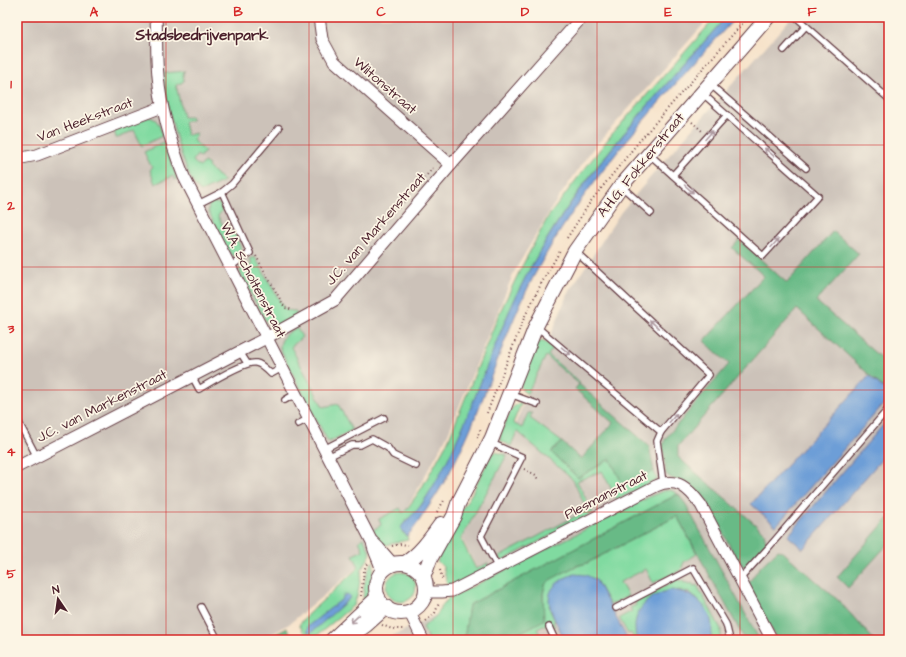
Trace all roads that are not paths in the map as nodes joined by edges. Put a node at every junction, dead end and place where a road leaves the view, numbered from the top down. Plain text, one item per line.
1 (156, 17) edge
2 (320, 17) edge
3 (582, 17) edge
4 (768, 17) edge
5 (796, 17) edge
6 (806, 26) junction
7 (784, 50) dead end
8 (706, 88) junction
9 (889, 99) edge
10 (162, 107) junction
11 (726, 115) junction
12 (279, 128) dead end
13 (649, 154) junction
14 (17, 159) edge
15 (451, 165) junction
16 (806, 168) dead end
17 (673, 175) junction
18 (621, 186) junction
19 (222, 192) junction
20 (197, 205) junction
21 (651, 213) dead end
22 (575, 252) junction
23 (229, 267) junction
24 (536, 326) junction
25 (266, 338) junction
26 (240, 352) junction
27 (218, 363) junction
28 (247, 363) junction
29 (282, 368) junction
30 (224, 375) junction
31 (192, 376) junction
32 (295, 394) junction
33 (509, 394) junction
34 (285, 400) dead end
35 (537, 404) dead end
36 (889, 408) edge
37 (384, 418) dead end
38 (17, 419) edge
39 (308, 419) junction
40 (298, 424) dead end
41 (661, 432) junction
42 (489, 442) junction
43 (326, 453) junction
44 (37, 457) junction
45 (416, 466) dead end
46 (17, 467) edge
47 (664, 483) junction
48 (458, 504) junction
49 (393, 566) junction
50 (498, 568) junction
51 (423, 575) junction
52 (740, 579) junction
53 (426, 592) junction
54 (382, 602) junction
55 (201, 607) dead end
56 (616, 608) dead end
57 (409, 611) junction
58 (548, 627) dead end
59 (342, 638) edge
60 (218, 640) edge
61 (423, 640) edge
62 (555, 640) edge
63 (730, 640) edge
64 (772, 640) edge

1 - 10 street, W.A. Scholtenstraat
2 - 15 street, Wiltonstraat
3 - 15 street, J.C. van Markenstraat
4 - 8 street, A.H.G. Fokkerstraat
5 - 6 lane
6 - 7 lane
6 - 9 lane
8 - 11 lane
8 - 13 street, A.H.G. Fokkerstraat
8 - 16 lane
10 - 14 street, Van Heekstraat
10 - 20 street, W.A. Scholtenstraat
17 -> 11 lane
17 -> 11 lane
12 - 19 lane
13 - 17 lane
13 - 18 street, A.H.G. Fokkerstraat
15 - 25 street, J.C. van Markenstraat
18 - 21 lane
18 - 22 street, A.H.G. Fokkerstraat
19 - 20 lane
19 - 23 lane
20 - 23 street, W.A. Scholtenstraat
22 - 24 street, A.H.G. Fokkerstraat
41 -> 22 lane
23 - 25 street, W.A. Scholtenstraat
24 - 33 street, A.H.G. Fokkerstraat
24 -> 41 lane
25 - 26 street, J.C. van Markenstraat
25 - 29 street, W.A. Scholtenstraat
26 - 27 street, J.C. van Markenstraat
26 - 28 lane
27 - 30 lane
27 - 31 street, J.C. van Markenstraat
28 - 29 lane
28 - 30 lane
29 - 32 street, W.A. Scholtenstraat
30 - 31 lane
31 - 44 street, J.C. van Markenstraat
32 - 34 lane
32 - 39 street, W.A. Scholtenstraat
33 - 35 lane
33 - 42 street, A.H.G. Fokkerstraat
36 - 52 lane
37 - 43 lane
38 - 44 lane
39 - 40 lane
39 - 43 street, W.A. Scholtenstraat
41 - 47 lane
42 - 48 street, A.H.G. Fokkerstraat
42 - 50 lane
43 - 45 lane
43 - 49 street, W.A. Scholtenstraat
44 - 46 street, J.C. van Markenstraat
47 - 50 street, Plesmanstraat
47 - 52 street, Plesmanstraat
48 - 49 street, A.H.G. Fokkerstraat
48 - 51 street, A.H.G. Fokkerstraat
49 - 51 street
49 - 54 street
50 - 53 street, Plesmanstraat
51 - 53 street
52 - 64 street, Plesmanstraat
53 - 57 street
54 - 57 street
54 - 59 street
55 - 60 lane
56 - 63 lane
57 - 61 street
58 - 62 lane

